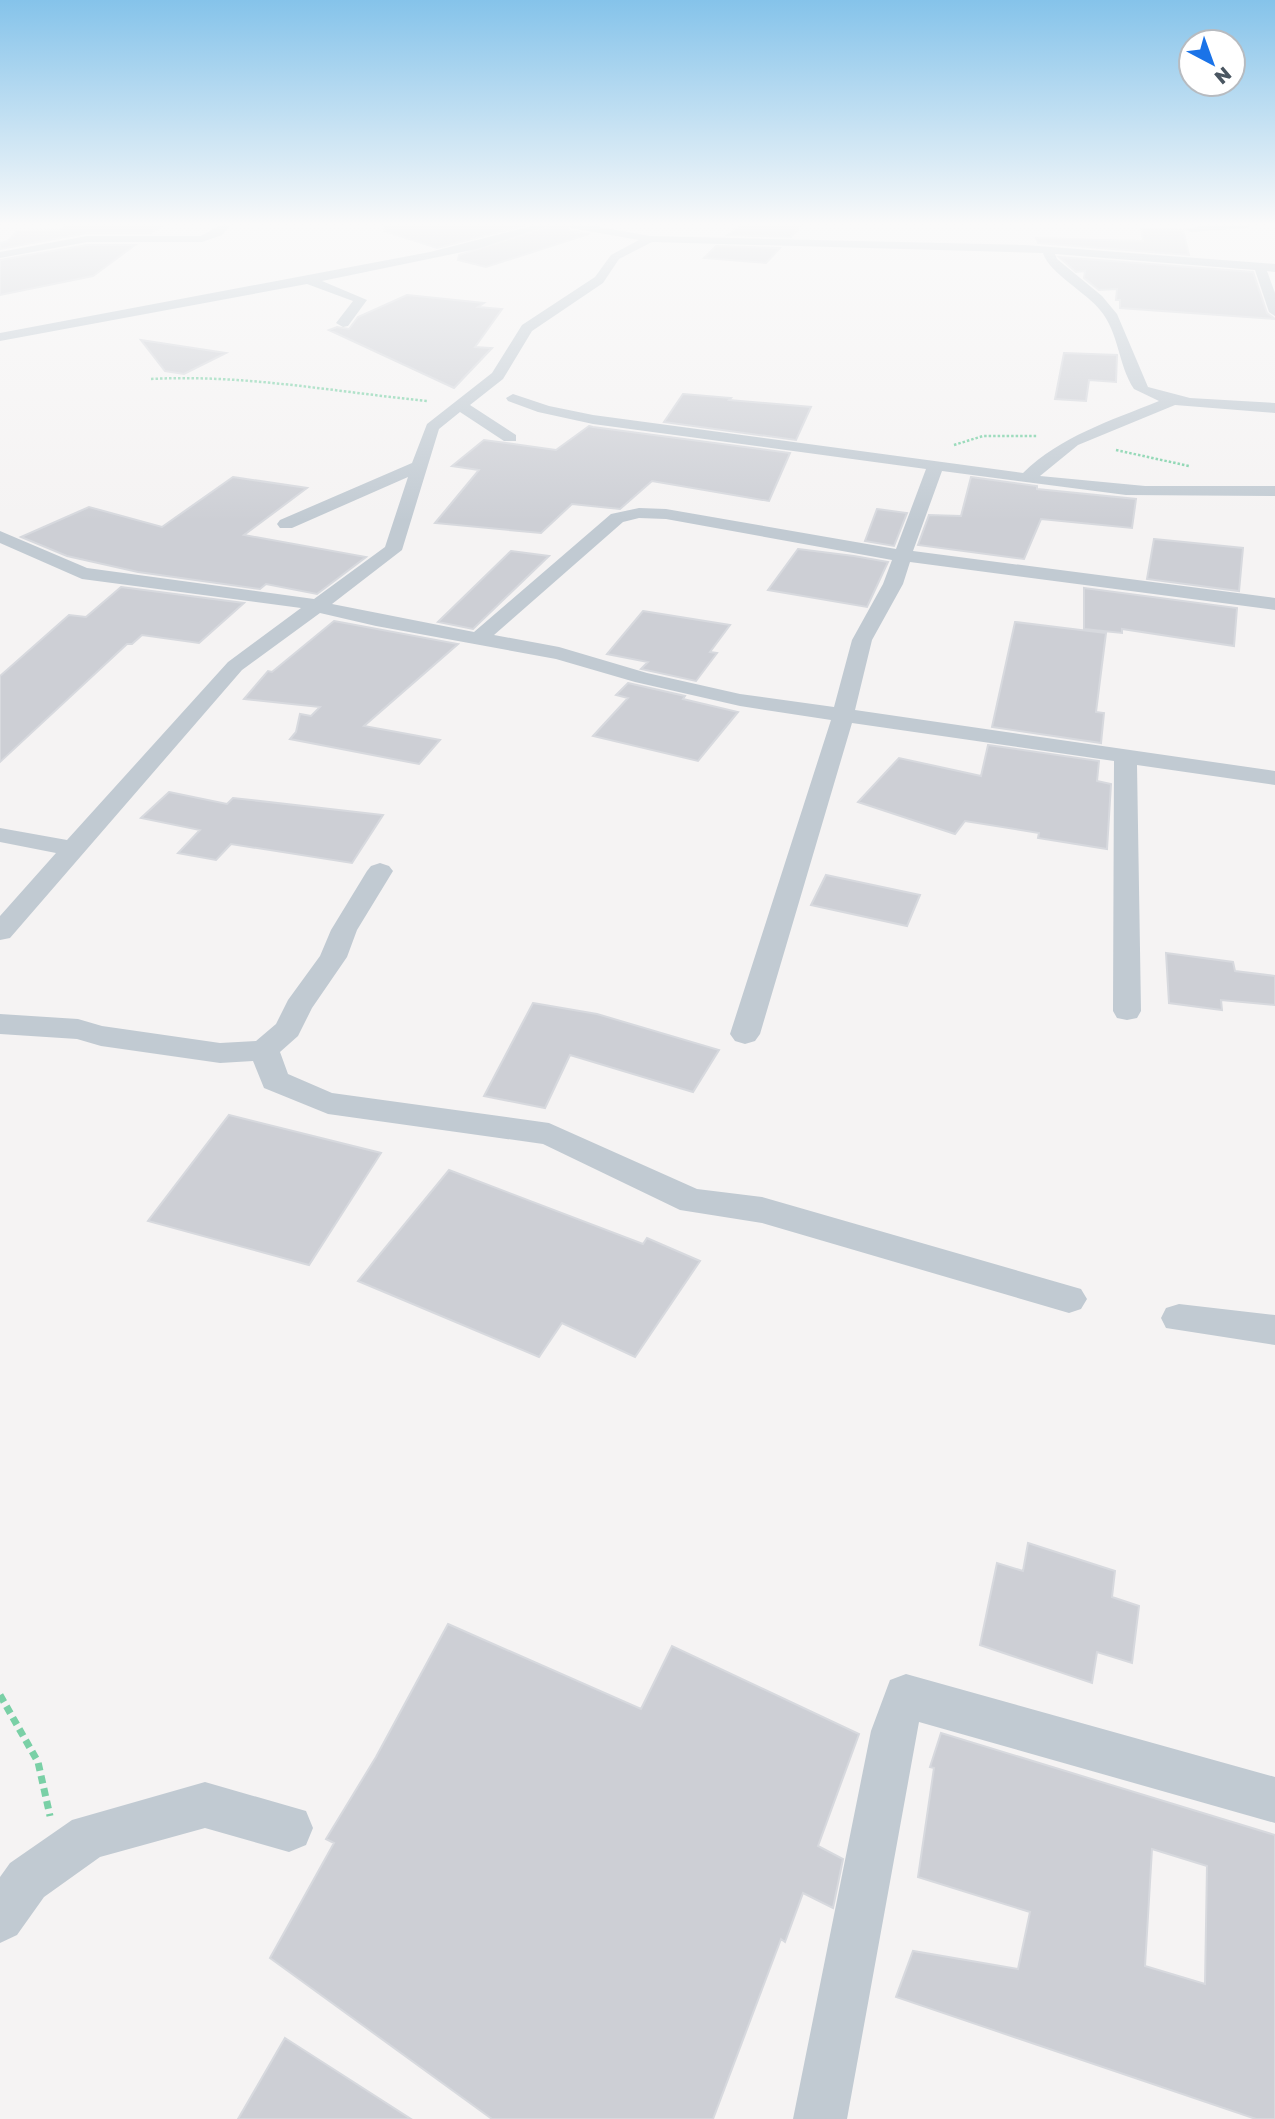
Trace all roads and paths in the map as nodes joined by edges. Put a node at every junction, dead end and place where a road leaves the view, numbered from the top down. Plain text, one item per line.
1 (72, 324) edge
2 (533, 324) edge
3 (1114, 324) edge
4 (0, 337) edge
5 (499, 376) junction
6 (151, 379) dead end
7 (1176, 398) junction
8 (500, 400) junction
9 (460, 405) junction
10 (1275, 408) edge
11 (510, 438) dead end
12 (420, 466) junction
13 (936, 466) junction
14 (1028, 478) junction
15 (1275, 491) edge
16 (286, 524) dead end
17 (0, 536) edge
18 (905, 555) junction
19 (1275, 604) edge
20 (316, 607) junction
21 (478, 639) junction
22 (843, 716) junction
23 (1125, 756) junction
24 (1275, 778) edge
25 (0, 835) edge
26 (73, 849) junction
27 (380, 871) dead end
28 (0, 932) edge
29 (1126, 1011) dead end
30 (0, 1024) edge
31 (745, 1034) dead end
32 (264, 1049) junction
33 (1069, 1299) dead end
34 (1179, 1318) dead end
35 (1275, 1330) edge
36 (0, 1695) edge
37 (1275, 1800) edge
38 (289, 1828) dead end
39 (59, 1858) junction
40 (0, 1918) edge
41 (820, 2119) edge

1 - 4 street
2 - 5 street
3 - 7 street
5 - 8 street
5 - 9 street
6 - 9 path
7 - 10 street
7 - 14 street
8 - 9 street
8 - 13 street
9 - 11 street
9 - 12 street
12 - 16 street
12 - 20 street
13 - 14 street
13 - 18 street
14 - 15 street
17 - 20 street
18 - 19 street
18 - 21 street
18 - 22 street
20 - 21 street
20 - 26 street
21 - 22 street
22 - 23 street
22 - 31 street
23 - 24 street
23 - 29 street
25 - 26 street
26 - 28 street
27 - 32 street
30 - 32 street
32 - 33 street
34 - 35 street
36 - 39 path
37 - 41 street
38 - 39 street
39 - 40 street

